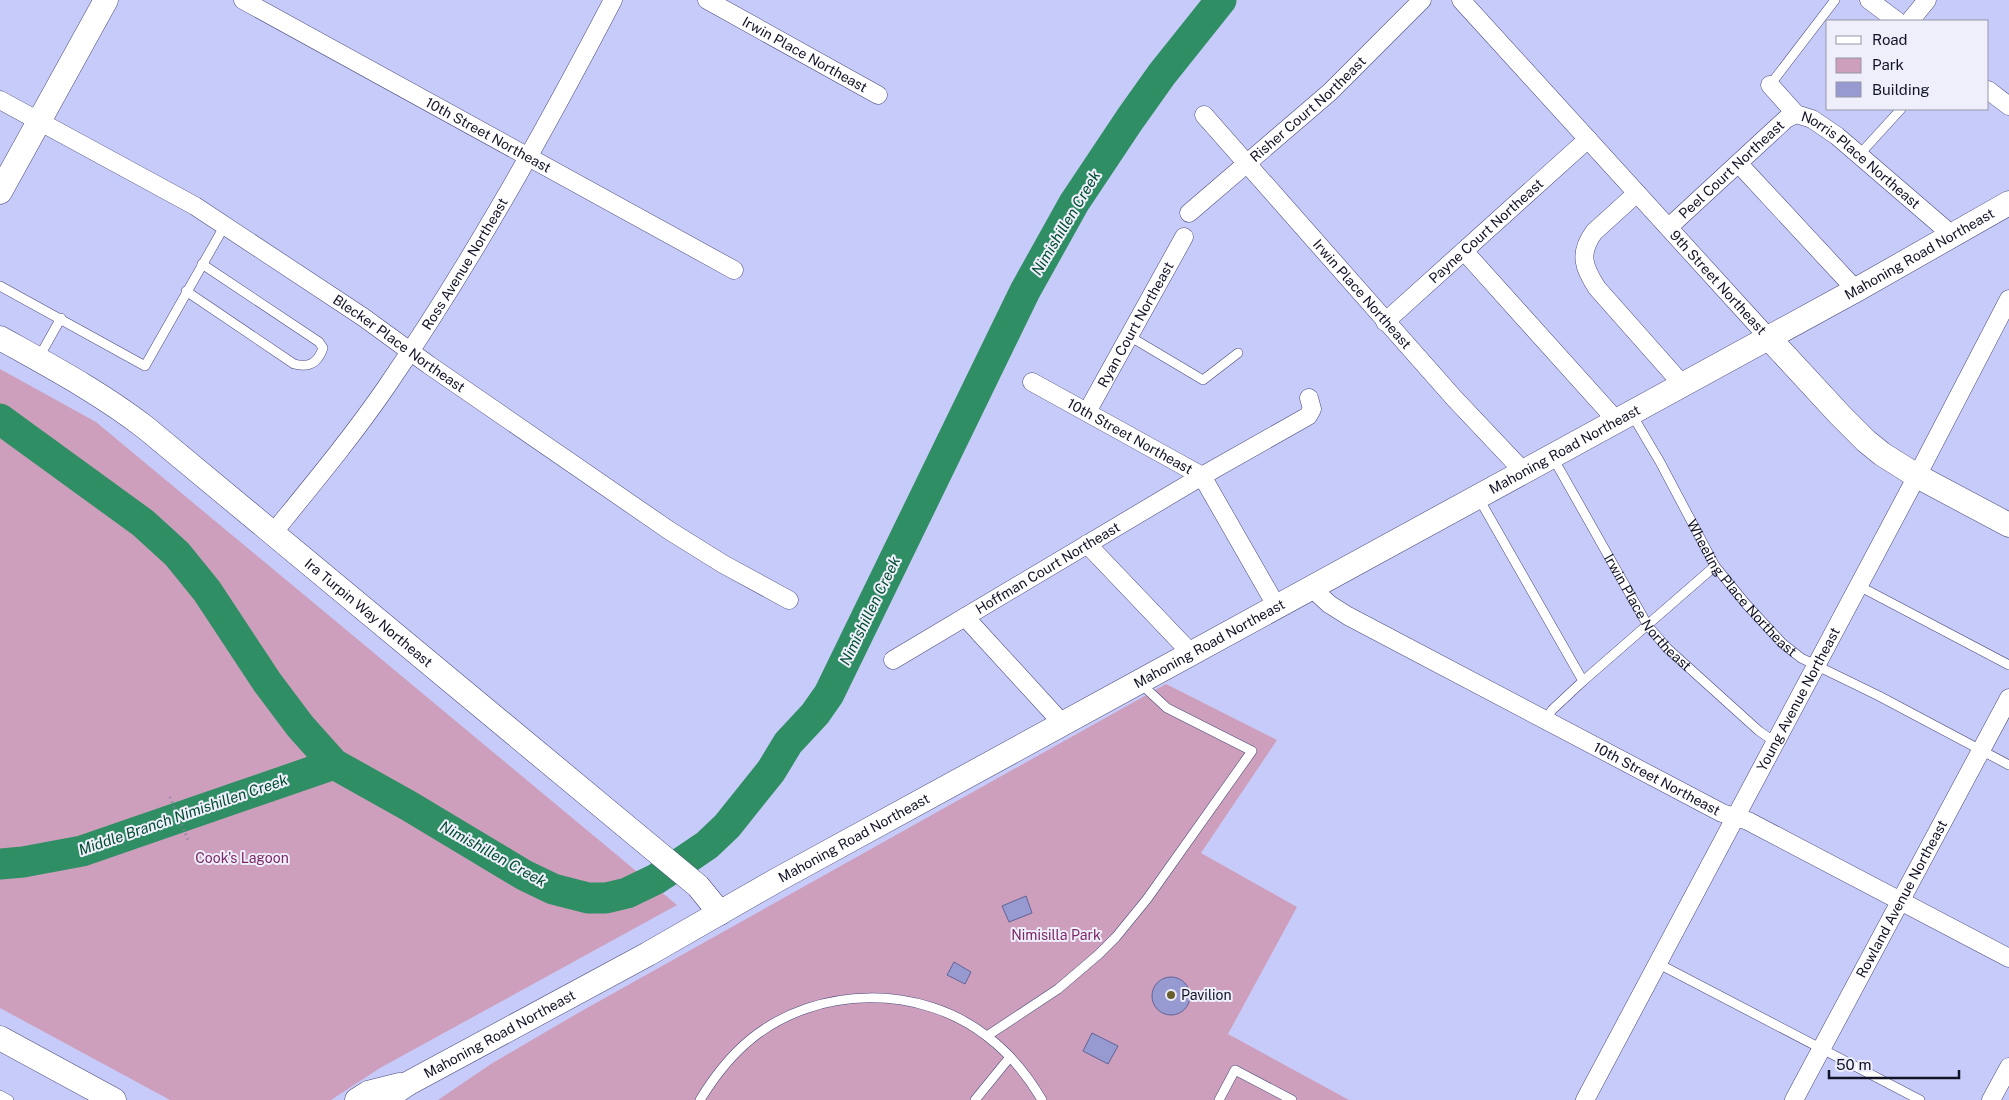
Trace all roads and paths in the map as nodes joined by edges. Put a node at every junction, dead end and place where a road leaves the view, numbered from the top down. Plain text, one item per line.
1 (106, 0) edge
2 (243, 0) edge
3 (613, 0) edge
4 (707, 0) edge
5 (1422, 0) edge
6 (1461, 0) edge
7 (1835, 0) edge
8 (1869, 0) edge
9 (1927, 0) edge
10 (1896, 20) edge
11 (1911, 20) edge
12 (1770, 85) joint
13 (1989, 91) edge
14 (878, 95) dead end
15 (0, 100) edge
16 (2008, 105) edge
17 (1901, 110) edge
18 (1796, 114) junction
19 (1204, 116) dead end
20 (39, 122) junction
21 (1588, 139) junction
22 (1859, 155) junction
23 (528, 156) junction
24 (1739, 164) junction
25 (1246, 165) junction
26 (0, 192) edge
27 (1637, 193) junction
28 (2009, 203) edge
29 (1189, 213) dead end
30 (224, 225) junction
31 (1669, 227) junction
32 (1952, 235) junction
33 (1184, 237) dead end
34 (1464, 251) junction
35 (202, 264) junction
36 (734, 270) dead end
37 (0, 286) edge
38 (1856, 290) junction
39 (186, 291) junction
40 (2009, 298) edge
41 (61, 318) junction
42 (1385, 322) junction
43 (1129, 336) junction
44 (1768, 337) junction
45 (0, 338) edge
46 (410, 352) junction
47 (1238, 353) dead end
48 (38, 360) junction
49 (1032, 382) dead end
50 (1682, 384) junction
51 (1309, 398) dead end
52 (1087, 412) junction
53 (1623, 416) junction
54 (1551, 456) junction
55 (1523, 471) junction
56 (1202, 476) junction
57 (1917, 476) junction
58 (1477, 496) junction
59 (2009, 525) edge
60 (273, 533) junction
61 (1088, 544) junction
62 (1714, 566) junction
63 (1859, 586) junction
64 (1312, 588) junction
65 (788, 600) dead end
66 (1277, 607) junction
67 (965, 617) junction
68 (1648, 626) junction
69 (1191, 653) junction
70 (893, 660) dead end
71 (1816, 664) junction
72 (2009, 664) edge
73 (1583, 681) junction
74 (1138, 682) junction
75 (2009, 698) edge
76 (1545, 720) junction
77 (1063, 724) junction
78 (1775, 742) junction
79 (1981, 750) junction
80 (2009, 765) edge
81 (170, 797) dead end
82 (1735, 817) junction
83 (188, 840) dead end
84 (1900, 900) junction
85 (720, 913) junction
86 (2009, 958) edge
87 (1657, 963) junction
88 (987, 1036) junction
89 (0, 1038) edge
90 (1821, 1050) junction
91 (1010, 1057) junction
92 (2009, 1067) edge
93 (408, 1091) edge
94 (0, 1095) edge
95 (106, 1098) edge
96 (9, 1100) edge
97 (357, 1100) edge
98 (383, 1100) edge
99 (700, 1100) edge
100 (975, 1100) edge
101 (1042, 1100) edge
102 (1219, 1100) edge
103 (1292, 1100) edge
104 (1585, 1100) edge
105 (1794, 1100) edge
106 (1920, 1100) edge
107 (1991, 1100) edge

1 - 20 main road
2 - 23 street, 10th Street Northeast
3 - 23 street, Ross Avenue Northeast
4 - 14 street, Irwin Place Northeast
5 - 25 street, Risher Court Northeast
6 - 21 street, 9th Street Northeast
7 - 12 lane
8 - 10 street
9 - 11 street
12 - 18 street, Norris Place Northeast
13 - 16 street
15 - 20 street, Blecker Place Northeast
17 - 22 lane
18 - 22 street, Norris Place Northeast
18 - 24 street, Peel Court Northeast
19 - 25 street, Irwin Place Northeast
20 - 26 main road
20 - 30 street, Blecker Place Northeast
21 - 27 street, 9th Street Northeast
21 - 34 street, Payne Court Northeast
22 - 32 street, Norris Place Northeast
23 - 36 street, 10th Street Northeast
23 - 46 street, Ross Avenue Northeast
24 - 31 street, Peel Court Northeast
24 - 38 street
25 - 29 street, Risher Court Northeast
25 - 42 street, Irwin Place Northeast
27 - 31 street, 9th Street Northeast
27 - 50 street
28 - 32 main road, Mahoning Road Northeast
30 - 35 lane
30 - 46 street, Blecker Place Northeast
31 - 44 street, 9th Street Northeast
32 - 38 main road, Mahoning Road Northeast
33 - 43 street, Ryan Court Northeast
34 - 42 street, Payne Court Northeast
34 - 53 street, Wheeling Place Northeast
35 - 39 lane
35 - 39 lane
37 - 41 lane
38 - 44 main road, Mahoning Road Northeast
39 - 41 lane
40 - 57 street, Young Avenue Northeast
41 - 48 lane
42 - 55 street, Irwin Place Northeast
43 - 47 lane
43 - 52 street, Ryan Court Northeast
44 - 50 main road, Mahoning Road Northeast
44 - 57 main road, 9th Street Northeast
45 - 48 main road, Ira Turpin Way Northeast
46 - 60 street, Ross Avenue Northeast
46 - 65 street, Blecker Place Northeast
48 - 60 main road, Ira Turpin Way Northeast
49 - 52 street, 10th Street Northeast
50 - 53 main road, Mahoning Road Northeast
51 - 56 street
52 - 56 street, 10th Street Northeast
53 - 54 main road, Mahoning Road Northeast
53 - 62 lane, Wheeling Place Northeast
54 - 55 main road, Mahoning Road Northeast
54 - 68 lane, Irwin Place Northeast
55 - 58 main road, Mahoning Road Northeast
56 - 61 street, Hoffman Court Northeast
56 - 66 street, 10th Street Northeast
57 - 59 main road, 9th Street Northeast
57 - 63 street, Young Avenue Northeast
58 - 64 main road, Mahoning Road Northeast
58 - 73 lane
60 - 85 main road, Ira Turpin Way Northeast
61 - 67 street, Hoffman Court Northeast
61 - 69 street
62 - 68 lane
62 - 71 lane, Wheeling Place Northeast
63 - 71 street, Young Avenue Northeast
63 - 72 lane
64 - 66 main road, Mahoning Road Northeast
64 - 76 street, 10th Street Northeast
66 - 69 main road, Mahoning Road Northeast
67 - 70 street, Hoffman Court Northeast
67 - 77 street
68 - 73 lane
68 - 78 lane, Irwin Place Northeast
69 - 74 main road, Mahoning Road Northeast
71 - 78 street, Young Avenue Northeast
71 - 79 lane, Wheeling Place Northeast
73 - 76 lane
74 - 77 main road, Mahoning Road Northeast
74 - 88 lane
75 - 79 street, Rowland Avenue Northeast
76 - 82 street, 10th Street Northeast
77 - 85 main road, Mahoning Road Northeast
78 - 82 street, Young Avenue Northeast
79 - 80 lane, Wheeling Place Northeast
79 - 84 street, Rowland Avenue Northeast
81 - 83 path
82 - 84 street, 10th Street Northeast
82 - 87 street, Young Avenue Northeast
84 - 86 street, 10th Street Northeast
84 - 90 street, Rowland Avenue Northeast
85 - 93 main road, Mahoning Road Northeast
87 - 90 lane
87 - 104 street, Young Avenue Northeast
88 - 91 lane
88 - 99 lane
89 - 95 main road
90 - 105 street, Rowland Avenue Northeast
90 - 106 lane
91 - 100 lane
91 - 101 lane
92 - 107 street
93 - 97 main road, Mahoning Road Northeast
93 - 98 main road, Mahoning Road Northeast
94 - 96 lane
102 - 103 lane

